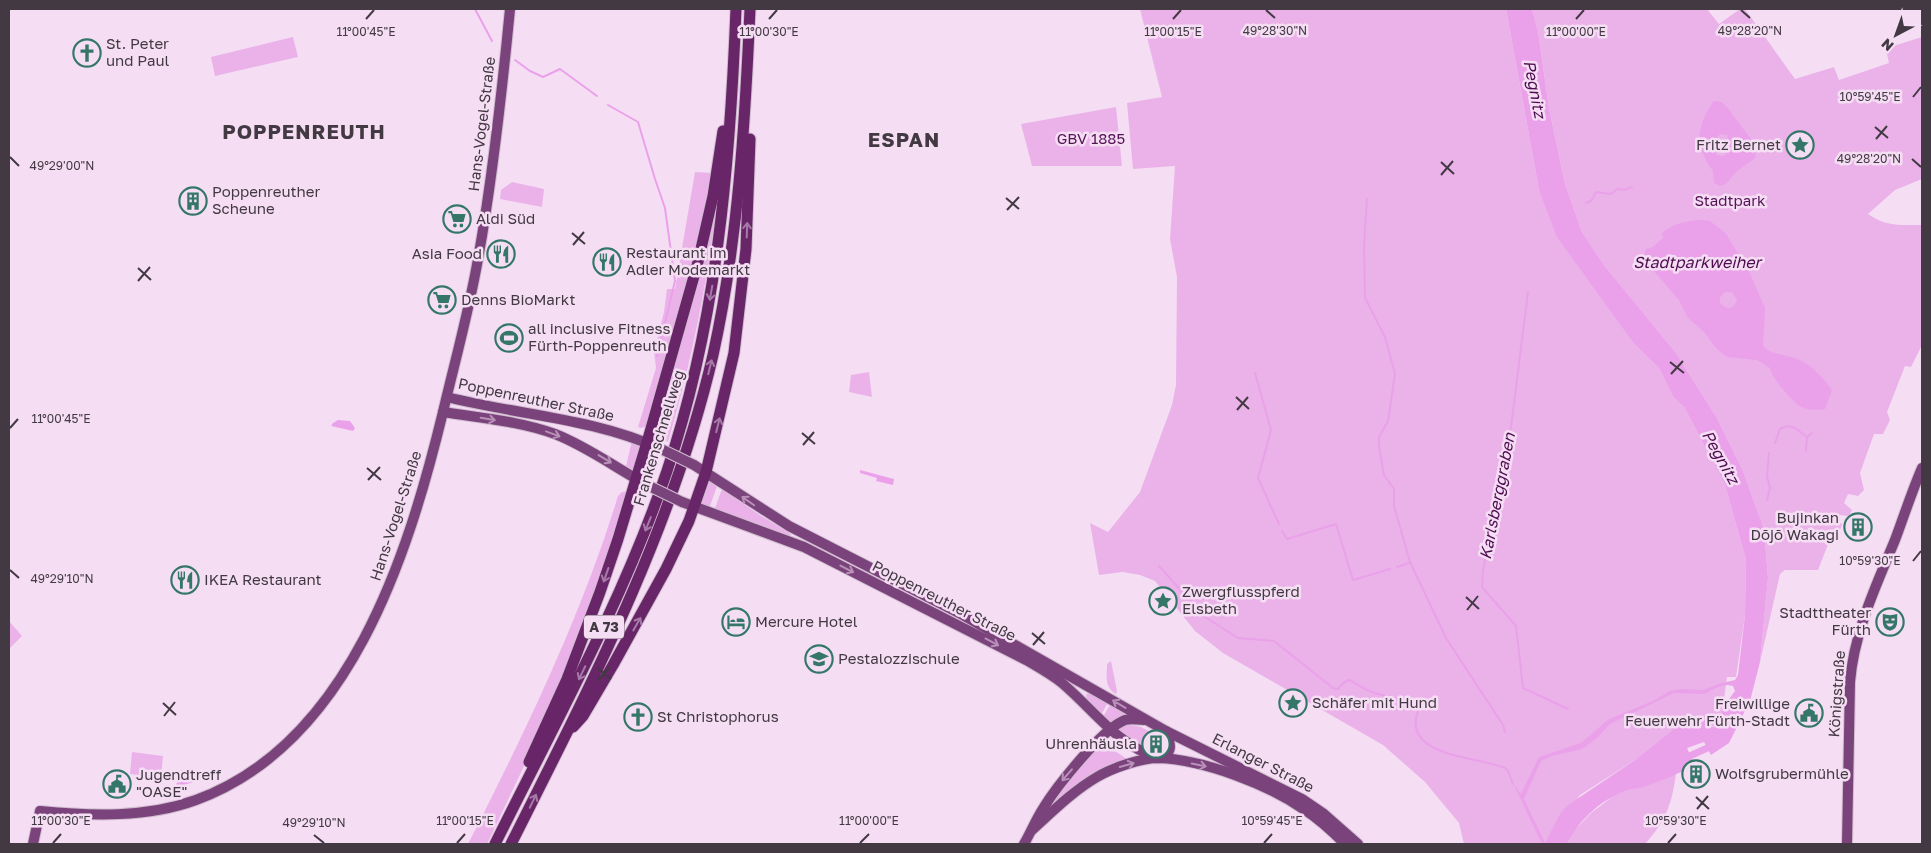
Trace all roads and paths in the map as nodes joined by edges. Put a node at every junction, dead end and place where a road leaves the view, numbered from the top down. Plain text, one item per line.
1 (510, 9) edge
2 (736, 9) edge
3 (750, 9) edge
4 (734, 71) junction
5 (747, 75) junction
6 (447, 397) junction
7 (443, 412) junction
8 (647, 442) junction
9 (1922, 468) edge
10 (706, 472) junction
11 (636, 479) junction
12 (694, 508) junction
13 (1147, 720) junction
14 (1110, 729) junction
15 (1166, 731) junction
16 (563, 738) junction
17 (1158, 758) junction
18 (509, 817) junction
19 (1032, 830) junction
20 (33, 844) edge
21 (495, 844) edge
22 (511, 844) edge
23 (1024, 844) edge
24 (1345, 844) edge
25 (1358, 844) edge
26 (1847, 844) edge

1 - 6 main road, Hans-Vogel-Straße
2 - 4 highway, Frankenschnellweg / A 73
3 - 5 highway, Frankenschnellweg / A 73
4 - 8 highway
4 -> 18 highway, Frankenschnellweg / A 73
10 -> 5 highway
16 -> 5 highway, Frankenschnellweg / A 73
6 - 7 main road, Hans-Vogel-Straße
6 - 8 main road, Poppenreuther Straße
7 -> 11 main road, Poppenreuther Straße
7 - 20 main road, Hans-Vogel-Straße
8 - 10 main road, Poppenreuther Straße, bridge
8 - 11 highway
9 - 26 main road, Königstraße
10 - 12 highway
13 -> 10 main road, Poppenreuther Straße
11 - 12 main road, Poppenreuther Straße, bridge
11 -> 18 highway
12 -> 14 main road, Poppenreuther Straße
16 -> 12 highway
13 - 14 main road
13 - 15 main road, Erlanger Straße
14 - 17 main road, Poppenreuther Straße
14 -> 19 main road, Erlanger Straße
15 - 17 main road
15 - 25 main road, Erlanger Straße
22 -> 16 highway, Frankenschnellweg / A 73
19 -> 17 main road, Erlanger Straße
17 -> 24 main road, Erlanger Straße
18 - 21 highway, Frankenschnellweg / A 73
19 - 23 main road, Erlanger Straße

